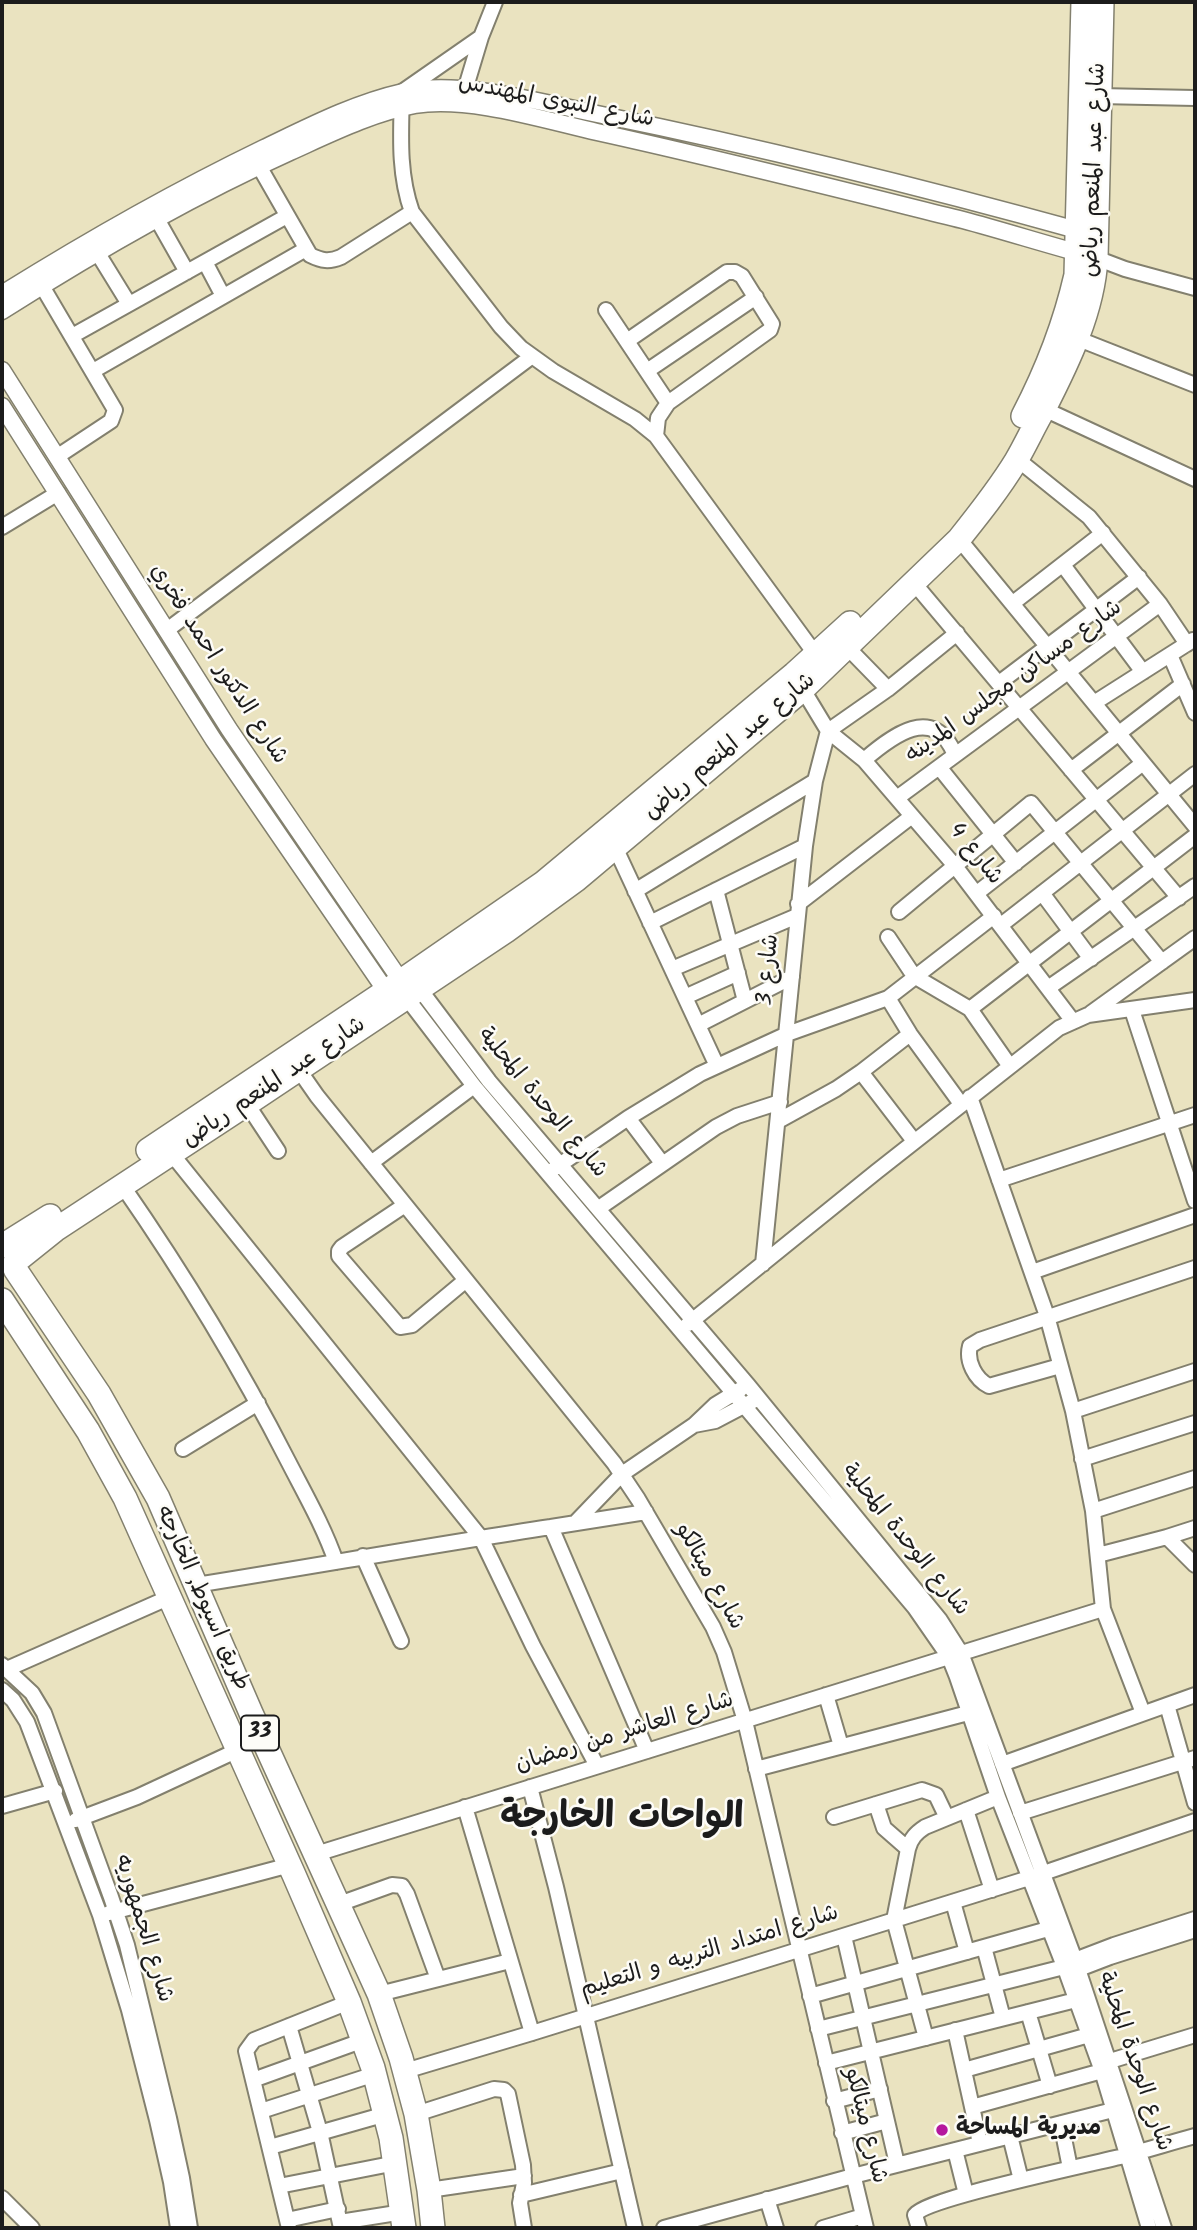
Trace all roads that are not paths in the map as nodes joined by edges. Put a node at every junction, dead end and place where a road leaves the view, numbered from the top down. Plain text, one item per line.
1 (495, 2) edge
2 (1083, 2) edge
3 (1101, 2) edge
4 (1092, 27) junction
5 (481, 37) junction
6 (1099, 96) junction
7 (464, 97) junction
8 (1195, 97) edge
9 (402, 100) junction
10 (575, 109) junction
11 (643, 123) junction
12 (570, 126) junction
13 (639, 141) junction
14 (259, 166) junction
15 (830, 167) junction
16 (824, 187) junction
17 (412, 212) junction
18 (287, 216) junction
19 (157, 219) junction
20 (1087, 244) junction
21 (306, 249) junction
22 (97, 252) junction
23 (205, 262) junction
24 (187, 272) junction
25 (42, 286) junction
26 (1195, 288) edge
27 (2, 294) edge
28 (223, 296) junction
29 (756, 297) junction
30 (129, 304) junction
31 (606, 310) dead end
32 (2, 311) edge
33 (72, 336) junction
34 (1076, 338) junction
35 (627, 341) junction
36 (531, 357) junction
37 (93, 371) junction
38 (646, 371) junction
39 (3, 376) edge
40 (1195, 385) edge
41 (668, 403) junction
42 (2, 406) edge
43 (1044, 409) junction
44 (656, 436) junction
45 (58, 456) junction
46 (1017, 459) junction
47 (1191, 477) edge
48 (1195, 489) edge
49 (58, 493) junction
50 (2, 527) edge
51 (1103, 533) junction
52 (959, 539) junction
53 (110, 540) junction
54 (94, 549) junction
55 (1063, 565) junction
56 (1139, 577) junction
57 (914, 583) junction
58 (1013, 603) junction
59 (1160, 604) junction
60 (1096, 609) junction
61 (167, 630) junction
62 (957, 633) junction
63 (1116, 637) junction
64 (1191, 641) edge
65 (1048, 646) junction
66 (847, 647) junction
67 (816, 655) junction
68 (1170, 655) junction
69 (1069, 671) junction
70 (1143, 672) junction
71 (798, 682) junction
72 (999, 682) junction
73 (1183, 684) junction
74 (888, 689) junction
75 (1094, 703) junction
76 (1019, 708) junction
77 (1195, 712) edge
78 (229, 729) junction
79 (828, 731) junction
80 (1119, 733) junction
81 (213, 738) junction
82 (955, 755) junction
83 (864, 760) junction
84 (1143, 762) junction
85 (939, 767) junction
86 (1071, 769) junction
87 (1195, 774) edge
88 (815, 781) junction
89 (1170, 794) junction
90 (897, 798) junction
91 (1096, 800) junction
92 (912, 816) junction
93 (1195, 826) edge
94 (1122, 831) junction
95 (1055, 832) junction
96 (993, 835) junction
97 (1195, 836) edge
98 (805, 845) junction
99 (615, 847) junction
100 (1016, 863) junction
101 (1080, 863) junction
102 (955, 866) junction
103 (1153, 868) junction
104 (1195, 886) edge
105 (716, 890) junction
106 (635, 891) junction
107 (977, 893) junction
108 (1042, 893) junction
109 (1179, 898) junction
110 (1111, 900) junction
111 (523, 908) junction
112 (798, 910) junction
113 (900, 912) dead end
114 (997, 921) junction
115 (650, 923) junction
116 (1134, 928) junction
117 (1070, 931) junction
118 (888, 937) dead end
119 (1195, 938) edge
120 (730, 944) junction
121 (1091, 959) junction
122 (1162, 962) junction
123 (1029, 963) junction
124 (672, 969) junction
125 (738, 973) junction
126 (914, 976) junction
127 (792, 977) junction
128 (1048, 988) junction
129 (403, 989) junction
130 (685, 997) junction
131 (888, 998) junction
132 (1195, 1000) edge
133 (745, 1001) junction
134 (970, 1009) junction
135 (1132, 1010) junction
136 (1088, 1015) junction
137 (1072, 1020) junction
138 (436, 1024) junction
139 (698, 1025) junction
140 (787, 1034) junction
141 (910, 1034) junction
142 (294, 1062) junction
143 (1010, 1065) junction
144 (717, 1066) junction
145 (861, 1072) junction
146 (474, 1086) junction
147 (965, 1100) junction
148 (780, 1102) junction
149 (247, 1104) junction
150 (1195, 1115) edge
151 (628, 1118) junction
152 (778, 1121) junction
153 (1169, 1124) junction
154 (914, 1142) junction
155 (278, 1151) dead end
156 (171, 1153) junction
157 (371, 1163) junction
158 (662, 1163) junction
159 (554, 1169) junction
160 (1191, 1169) edge
161 (999, 1180) junction
162 (122, 1185) junction
163 (1195, 1201) edge
164 (405, 1205) junction
165 (599, 1208) junction
166 (1195, 1215) edge
167 (7, 1261) edge
168 (763, 1264) junction
169 (1195, 1268) edge
170 (1032, 1272) junction
171 (466, 1280) junction
172 (2, 1300) edge
173 (1047, 1316) junction
174 (693, 1320) junction
175 (681, 1330) junction
176 (1060, 1366) junction
177 (1195, 1371) edge
178 (748, 1385) junction
179 (735, 1393) junction
180 (759, 1398) junction
181 (258, 1403) junction
182 (745, 1406) junction
183 (1073, 1411) junction
184 (1195, 1423) edge
185 (694, 1424) junction
186 (183, 1449) dead end
187 (1082, 1459) junction
188 (622, 1474) junction
189 (1195, 1478) edge
190 (1093, 1511) junction
191 (646, 1512) junction
192 (576, 1522) junction
193 (551, 1527) junction
194 (1195, 1528) edge
195 (1167, 1537) junction
196 (481, 1538) junction
197 (1098, 1555) junction
198 (363, 1556) junction
199 (336, 1562) junction
200 (1195, 1565) edge
201 (196, 1585) junction
202 (170, 1597) junction
203 (1103, 1609) junction
204 (401, 1641) dead end
205 (955, 1655) junction
206 (8, 1670) edge
207 (3, 1691) edge
208 (826, 1695) junction
209 (1195, 1695) edge
210 (1167, 1705) junction
211 (968, 1713) junction
212 (1143, 1713) junction
213 (745, 1721) junction
214 (841, 1746) junction
215 (238, 1750) junction
216 (647, 1751) junction
217 (1189, 1760) edge
218 (1002, 1764) junction
219 (597, 1766) junction
220 (756, 1769) junction
221 (530, 1787) junction
222 (55, 1791) junction
223 (998, 1797) junction
224 (1195, 1803) edge
225 (876, 1804) junction
226 (2, 1806) edge
227 (465, 1807) junction
228 (965, 1810) junction
229 (1020, 1813) junction
230 (834, 1817) dead end
231 (82, 1818) junction
232 (947, 1818) junction
233 (1195, 1821) edge
234 (66, 1824) junction
235 (908, 1849) junction
236 (316, 1854) junction
237 (290, 1865) junction
238 (1035, 1876) junction
239 (992, 1890) junction
240 (953, 1902) junction
241 (339, 1904) junction
242 (116, 1911) junction
243 (100, 1915) junction
244 (1195, 1919) edge
245 (894, 1920) junction
246 (1048, 1929) junction
247 (1195, 1930) edge
248 (844, 1936) junction
249 (984, 1947) junction
250 (800, 1949) junction
251 (967, 1952) junction
252 (510, 1961) junction
253 (1069, 1967) junction
254 (908, 1969) junction
255 (438, 1979) junction
256 (855, 1983) junction
257 (994, 1984) junction
258 (379, 1994) junction
259 (810, 1996) junction
260 (1076, 2000) junction
261 (349, 2002) junction
262 (917, 2004) junction
263 (136, 2008) junction
264 (1028, 2012) junction
265 (586, 2016) junction
266 (863, 2017) junction
267 (1003, 2018) junction
268 (289, 2026) junction
269 (818, 2029) junction
270 (955, 2030) junction
271 (531, 2034) junction
272 (1089, 2035) junction
273 (1195, 2035) edge
274 (926, 2038) junction
275 (364, 2040) junction
276 (1039, 2049) junction
277 (871, 2052) junction
278 (299, 2062) junction
279 (825, 2063) junction
280 (1106, 2066) junction
281 (964, 2070) junction
282 (405, 2071) junction
283 (375, 2074) junction
284 (253, 2080) junction
285 (1050, 2086) junction
286 (880, 2089) junction
287 (309, 2095) junction
288 (834, 2101) junction
289 (972, 2107) junction
290 (1113, 2110) junction
291 (261, 2111) junction
292 (386, 2114) junction
293 (415, 2114) junction
294 (163, 2119) junction
295 (887, 2121) junction
296 (1061, 2123) junction
297 (320, 2132) junction
298 (842, 2133) junction
299 (1010, 2136) junction
300 (1195, 2136) edge
301 (980, 2143) junction
302 (270, 2147) junction
303 (955, 2150) junction
304 (1134, 2153) junction
305 (396, 2163) junction
306 (897, 2164) junction
307 (1070, 2168) junction
308 (622, 2171) junction
309 (330, 2175) junction
310 (524, 2176) junction
311 (853, 2176) junction
312 (1021, 2180) junction
313 (279, 2186) junction
314 (429, 2190) junction
315 (966, 2194) junction
316 (521, 2195) junction
317 (767, 2199) junction
318 (4, 2205) edge
319 (339, 2220) edge
320 (404, 2220) edge
321 (864, 2222) edge
322 (288, 2224) edge
323 (696, 2224) edge
324 (32, 2228) edge
325 (178, 2228) edge
326 (190, 2228) edge
327 (433, 2228) edge
328 (524, 2228) edge
329 (635, 2228) edge
330 (664, 2228) edge
331 (776, 2228) edge
332 (823, 2228) edge
333 (919, 2228) edge
334 (1149, 2228) edge
335 (1164, 2228) edge

1 - 5 street
2 - 4 highway, شارع عبد المنعم رياض
3 - 4 highway, شارع عبد المنعم رياض
4 - 6 highway, شارع عبد المنعم رياض
4 - 20 highway, شارع عبد المنعم رياض
5 - 7 street
5 - 9 street
6 - 8 street
6 - 20 highway, شارع عبد المنعم رياض
7 - 9 street, شارع النبوى المهندس
7 - 10 street, شارع النبوى المهندس
7 - 12 street, شارع النبوى المهندس
9 - 14 street, شارع النبوى المهندس
9 - 17 street
9 - 27 street, شارع النبوى المهندس
10 - 11 street, شارع النبوى المهندس
10 - 12 street
11 - 13 street
11 - 15 street, شارع النبوى المهندس
12 - 13 street, شارع النبوى المهندس
13 - 16 street, شارع النبوى المهندس
14 - 18 street
14 - 19 street, شارع النبوى المهندس
15 - 16 street
15 - 20 street, شارع النبوى المهندس
16 - 20 street, شارع النبوى المهندس
17 - 21 street
17 - 36 street
18 - 21 street
18 - 23 street
19 - 22 street, شارع النبوى المهندس
19 - 24 street
20 - 26 street
20 - 34 highway, شارع عبد المنعم رياض
20 - 67 highway, شارع عبد المنعم رياض
21 - 28 street
22 - 25 street, شارع النبوى المهندس
22 - 30 street
23 - 24 street
23 - 28 street
24 - 30 street
25 - 32 street, شارع النبوى المهندس
25 - 33 street
28 - 37 street
29 - 35 street
29 - 38 street
29 - 41 street
30 - 33 street
31 - 35 street
33 - 37 street
34 - 40 street
34 - 43 highway, شارع عبد المنعم رياض
35 - 38 street
36 - 44 street
36 - 61 street
37 - 45 street
38 - 41 street
39 - 45 street, شارع الدكتور احمد فخري
41 - 44 street
42 - 49 street, شارع الدكتور احمد فخري
43 - 46 highway, شارع عبد المنعم رياض
43 - 47 street
44 - 67 street
45 - 53 street, شارع الدكتور احمد فخري
46 - 51 street
46 - 52 highway, شارع عبد المنعم رياض
47 - 48 street
49 - 50 street
49 - 54 street, شارع الدكتور احمد فخري
51 - 55 street
51 - 56 street
52 - 57 highway, شارع عبد المنعم رياض
52 - 58 street
53 - 54 street
53 - 61 street, شارع الدكتور احمد فخري
54 - 81 street, شارع الدكتور احمد فخري
55 - 58 street
55 - 60 street
56 - 59 street
56 - 60 street
57 - 62 street
57 - 66 highway, شارع عبد المنعم رياض
58 - 65 street
59 - 63 street, شارع مساكن مجلس المدينه
59 - 64 street
60 - 63 street
60 - 65 street
61 - 78 street, شارع الدكتور احمد فخري
62 - 72 street
62 - 74 street
63 - 69 street, شارع مساكن مجلس المدينه
63 - 70 street
64 - 68 street
65 - 69 street
65 - 72 street
66 - 71 highway, شارع عبد المنعم رياض
66 - 74 street
67 - 71 highway, شارع عبد المنعم رياض
68 - 70 street
68 - 73 street
69 - 75 street
69 - 76 street, شارع مساكن مجلس المدينه
70 - 75 street
71 - 79 street
71 - 99 highway, شارع عبد المنعم رياض
71 - 111 highway, شارع عبد المنعم رياض
72 - 76 street
73 - 77 street
73 - 80 street
74 - 79 street
75 - 80 street
76 - 82 street, شارع مساكن مجلس المدينه
76 - 86 street
78 - 81 street
78 - 129 street, شارع الدكتور احمد فخري
79 - 83 street, شارع 4
79 - 88 street, شارع 3
80 - 84 street
80 - 86 street
81 - 129 street, شارع الدكتور احمد فخري
82 - 83 street
82 - 85 street, شارع مساكن مجلس المدينه
83 - 90 street, شارع 4
84 - 89 street
84 - 91 street
85 - 90 street, شارع مساكن مجلس المدينه
85 - 96 street
86 - 91 street
87 - 89 street
88 - 98 street, شارع 3
88 - 106 street
89 - 93 street
89 - 94 street
90 - 92 street, شارع 4
91 - 94 street
91 - 95 street
92 - 102 street, شارع 4
92 - 112 street
94 - 101 street
94 - 103 street
95 - 96 street
95 - 100 street
95 - 101 street
96 - 100 street
96 - 102 street
97 - 103 street
98 - 105 street
98 - 112 street, شارع 3
99 - 106 street
99 - 111 highway, شارع عبد المنعم رياض
100 - 107 street
101 - 108 street
101 - 110 street
102 - 107 street, شارع 4
102 - 113 street
103 - 109 street
103 - 110 street
104 - 109 street
105 - 115 street
105 - 120 street
106 - 115 street
107 - 114 street, شارع 4
108 - 114 street
108 - 117 street
109 - 116 street
110 - 116 street
110 - 117 street
111 - 129 highway, شارع عبد المنعم رياض
112 - 120 street
112 - 127 street, شارع 3
114 - 123 street, شارع 4
114 - 126 street
115 - 124 street
116 - 121 street
116 - 122 street
117 - 121 street
117 - 123 street
118 - 126 street
119 - 122 street
120 - 124 street
120 - 125 street
121 - 128 street
122 - 136 street
123 - 128 street, شارع 4
123 - 134 street
124 - 130 street
125 - 130 street
125 - 133 street
126 - 131 street
126 - 134 street
127 - 133 street
127 - 140 street, شارع 3
128 - 137 street, شارع 4
129 - 138 street, شارع الوحدة المحلية
129 - 142 highway, شارع عبد المنعم رياض
130 - 139 street
131 - 140 street
131 - 141 street
132 - 135 street
133 - 139 street
134 - 143 street
135 - 136 street
135 - 153 street
136 - 137 street
137 - 143 street
138 - 146 street, شارع الوحدة المحلية
138 - 159 street, شارع الوحدة المحلية
139 - 144 street
140 - 144 street
140 - 148 street, شارع 3
141 - 145 street
141 - 147 street
142 - 149 highway, شارع عبد المنعم رياض
142 - 157 street, شارع ميتالكو
142 - 167 highway, شارع عبد المنعم رياض
143 - 147 street
144 - 151 street
145 - 152 street
145 - 154 street
146 - 157 street
146 - 159 street, شارع الوحدة المحلية
147 - 154 street
147 - 161 street
148 - 152 street, شارع 3
148 - 158 street
149 - 155 street
149 - 156 highway, شارع عبد المنعم رياض
150 - 153 street
151 - 158 street
151 - 159 street
152 - 168 street, شارع 3
153 - 160 street
153 - 161 street
154 - 168 street
156 - 162 highway, شارع عبد المنعم رياض
156 - 196 street
157 - 164 street, شارع ميتالكو
158 - 165 street
159 - 165 street, شارع الوحدة المحلية
159 - 175 street, شارع الوحدة المحلية
160 - 163 street
161 - 170 street
162 - 167 highway, شارع عبد المنعم رياض
162 - 181 street
164 - 171 street, شارع ميتالكو
164 - 171 street
165 - 174 street, شارع الوحدة المحلية
166 - 170 street
167 - 201 highway, طريق اسيوط, الخارجه / 33
168 - 174 street
169 - 173 street
170 - 173 street
171 - 188 street, شارع ميتالكو
172 - 202 highway, طريق اسيوط, الخارجه / 33
173 - 176 street
173 - 176 street
174 - 175 street
174 - 178 street, شارع الوحدة المحلية
175 - 179 street, شارع الوحدة المحلية
176 - 183 street
177 - 183 street
178 - 179 street
178 - 180 street, شارع الوحدة المحلية
179 - 182 street, شارع الوحدة المحلية
179 - 185 street
180 - 182 street
180 - 205 street, شارع الوحدة المحلية
181 - 186 street
181 - 199 street
182 - 185 street
182 - 205 street, شارع الوحدة المحلية
183 - 187 street
184 - 187 street
185 - 188 street
187 - 190 street
188 - 191 street, شارع ميتالكو
188 - 192 street
189 - 190 street
190 - 197 street
191 - 192 street
191 - 213 street, شارع ميتالكو
192 - 193 street
193 - 196 street
193 - 216 street
194 - 195 street
195 - 197 street
195 - 200 street
196 - 198 street
196 - 219 street
197 - 203 street
198 - 199 street
198 - 204 street
199 - 201 street
201 - 236 highway, طريق اسيوط, الخارجه / 33
202 - 206 street
202 - 215 highway, طريق اسيوط, الخارجه / 33
203 - 205 street, شارع العاشر من رمضان
203 - 212 street
205 - 208 street, شارع العاشر من رمضان
205 - 211 street, شارع الوحدة المحلية
205 - 218 street, شارع الوحدة المحلية
206 - 207 street
206 - 231 street, شارع الجمهوريه
207 - 222 street, شارع الجمهوريه
208 - 213 street, شارع العاشر من رمضان
208 - 214 street
209 - 210 street
210 - 212 street
210 - 217 street
211 - 214 street
211 - 223 street, شارع الوحدة المحلية
212 - 218 street
213 - 216 street, شارع العاشر من رمضان
213 - 220 street, شارع ميتالكو
214 - 220 street
215 - 231 street
215 - 237 highway, طريق اسيوط, الخارجه / 33
216 - 219 street, شارع العاشر من رمضان
217 - 224 street
217 - 229 street
218 - 229 street, شارع الوحدة المحلية
219 - 221 street, شارع العاشر من رمضان
220 - 250 street, شارع ميتالكو
221 - 227 street, شارع العاشر من رمضان
221 - 265 street
222 - 226 street
222 - 234 street, شارع الجمهوريه
223 - 228 street
223 - 238 street, شارع الوحدة المحلية
225 - 230 street
225 - 232 street
225 - 235 street
227 - 236 street, شارع العاشر من رمضان
227 - 252 street
228 - 232 street
228 - 239 street
229 - 238 street, شارع الوحدة المحلية
231 - 234 street
231 - 242 street, شارع الجمهوريه
232 - 235 street
233 - 238 street, شارع امتداد التربيه و التعليم
234 - 243 street, شارع الجمهوريه
235 - 245 street
236 - 241 highway, طريق اسيوط, الخارجه / 33
237 - 242 street
237 - 261 highway, طريق اسيوط, الخارجه / 33
238 - 239 street, شارع امتداد التربيه و التعليم
238 - 246 street, شارع الوحدة المحلية
238 - 253 street, شارع الوحدة المحلية
239 - 240 street, شارع امتداد التربيه و التعليم
240 - 245 street, شارع امتداد التربيه و التعليم
240 - 251 street
241 - 255 street
241 - 258 highway, طريق اسيوط, الخارجه / 33
242 - 243 street
242 - 263 street, شارع الجمهوريه
243 - 263 street, شارع الجمهوريه
244 - 253 street
245 - 248 street, شارع امتداد التربيه و التعليم
245 - 254 street
246 - 249 street
246 - 253 street, شارع الوحدة المحلية
247 - 253 street
248 - 250 street, شارع امتداد التربيه و التعليم
248 - 256 street
249 - 251 street
249 - 257 street
250 - 259 street, شارع ميتالكو
250 - 265 street, شارع امتداد التربيه و التعليم
251 - 254 street
252 - 255 street
252 - 271 street
253 - 257 street
253 - 260 street, شارع الوحدة المحلية
253 - 280 street, شارع الوحدة المحلية
254 - 256 street
254 - 262 street
255 - 258 street
256 - 259 street
256 - 266 street
257 - 262 street
257 - 267 street
258 - 282 highway, طريق اسيوط, الخارجه / 33
259 - 269 street, شارع ميتالكو
260 - 264 street
260 - 272 street, شارع الوحدة المحلية
261 - 268 street
261 - 275 highway, طريق اسيوط, الخارجه / 33
262 - 266 street
262 - 274 street
263 - 294 street, شارع الجمهوريه
264 - 267 street
264 - 276 street
265 - 271 street, شارع امتداد التربيه و التعليم
265 - 308 street
266 - 269 street
266 - 277 street
267 - 270 street
268 - 278 street
268 - 284 street
269 - 279 street, شارع ميتالكو
270 - 274 street
270 - 281 street
271 - 282 street, شارع امتداد التربيه و التعليم
272 - 276 street
272 - 280 street, شارع الوحدة المحلية
273 - 280 street
274 - 277 street
275 - 278 street
275 - 283 highway, طريق اسيوط, الخارجه / 33
276 - 281 street
276 - 285 street
277 - 279 street
277 - 286 street
278 - 284 street
278 - 287 street
279 - 288 street, شارع ميتالكو
280 - 285 street
280 - 290 street, شارع الوحدة المحلية
280 - 304 street, شارع الوحدة المحلية
281 - 289 street
282 - 293 highway, طريق اسيوط, الخارجه / 33
283 - 287 street
283 - 292 highway, طريق اسيوط, الخارجه / 33
284 - 291 street
285 - 289 street
286 - 288 street
286 - 295 street
287 - 291 street
287 - 297 street
288 - 298 street, شارع ميتالكو
289 - 301 street
290 - 296 street
290 - 304 street, شارع الوحدة المحلية
291 - 302 street
292 - 297 street
292 - 305 highway, طريق اسيوط, الخارجه / 33
293 - 310 street
293 - 314 highway, طريق اسيوط, الخارجه / 33
294 - 325 street, شارع الجمهوريه
294 - 326 street, شارع الجمهوريه
295 - 298 street
295 - 306 street
296 - 299 street
296 - 307 street
297 - 302 street
297 - 309 street
298 - 311 street, شارع ميتالكو
299 - 301 street
299 - 312 street
300 - 304 street
301 - 303 street
302 - 313 street
303 - 306 street
303 - 315 street
304 - 307 street
304 - 334 street, شارع الوحدة المحلية
304 - 335 street, شارع الوحدة المحلية
305 - 309 street
305 - 320 highway, طريق اسيوط, الخارجه / 33
306 - 311 street
307 - 312 street
308 - 316 street
308 - 329 street
309 - 313 street
309 - 319 street
310 - 314 street
310 - 316 street
311 - 317 street
311 - 321 street, شارع ميتالكو
312 - 315 street
313 - 322 street
314 - 327 highway, طريق اسيوط, الخارجه / 33
315 - 333 street
316 - 328 street
317 - 323 street
317 - 331 street
318 - 324 street
319 - 320 street
319 - 322 street
321 - 332 street
323 - 330 street

